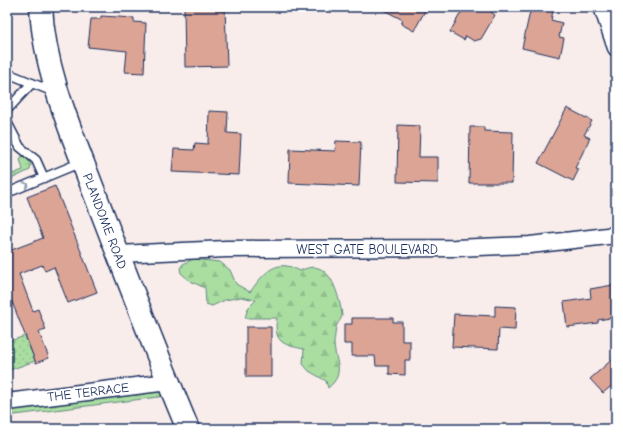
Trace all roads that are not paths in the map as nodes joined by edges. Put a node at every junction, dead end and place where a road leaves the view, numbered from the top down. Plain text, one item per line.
1 (41, 7) edge
2 (602, 7) edge
3 (616, 48) edge
4 (7, 73) edge
5 (32, 83) junction
6 (59, 94) junction
7 (7, 110) edge
8 (7, 122) edge
9 (83, 162) junction
10 (44, 178) junction
11 (7, 193) edge
12 (616, 234) edge
13 (118, 254) junction
14 (168, 382) junction
15 (7, 402) edge
16 (188, 429) edge

1 - 6 main road, PLANDOME ROAD
2 - 3 street
4 - 5 lane
5 - 6 lane
5 - 7 lane
6 - 9 main road, PLANDOME ROAD
8 - 10 lane
9 - 10 lane
9 - 13 main road, PLANDOME ROAD
11 -> 10 lane
12 - 13 street, WEST GATE BOULEVARD
13 - 14 main road, PLANDOME ROAD
14 - 15 street, THE TERRACE
14 - 16 main road, PLANDOME ROAD

